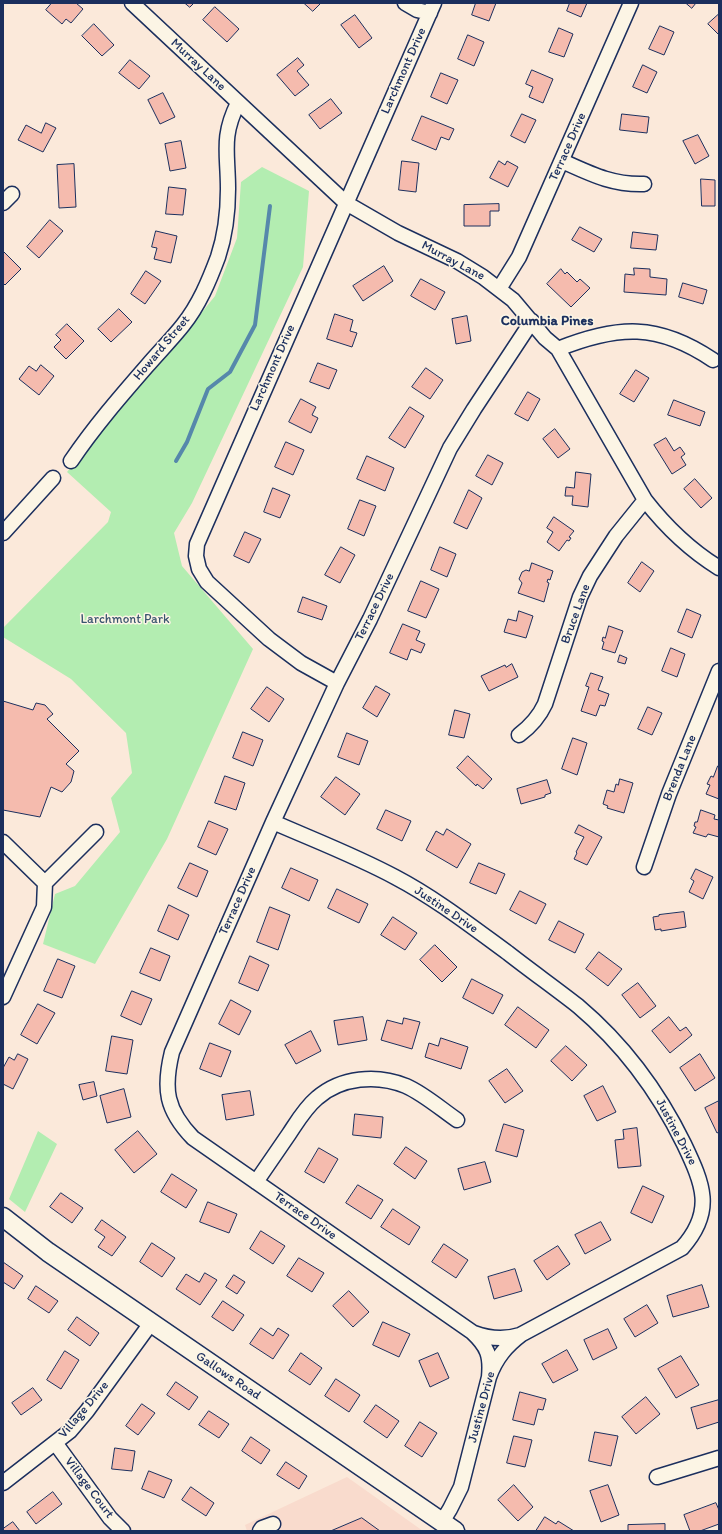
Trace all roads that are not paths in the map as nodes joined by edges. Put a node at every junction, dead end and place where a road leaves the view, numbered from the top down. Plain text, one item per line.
1 (132, 3) edge
2 (405, 3) edge
3 (631, 3) edge
4 (432, 8) edge
5 (238, 103) junction
6 (562, 161) junction
7 (644, 184) dead end
8 (346, 203) junction
9 (499, 288) junction
10 (532, 321) junction
11 (558, 350) junction
12 (713, 360) dead end
13 (71, 460) dead end
14 (53, 478) dead end
15 (645, 500) junction
16 (3, 533) edge
17 (719, 568) edge
18 (719, 671) edge
19 (337, 682) junction
20 (520, 735) dead end
21 (273, 822) junction
22 (96, 832) dead end
23 (3, 842) edge
24 (644, 867) dead end
25 (45, 883) junction
26 (3, 997) edge
27 (457, 1120) dead end
28 (256, 1182) junction
29 (3, 1217) edge
30 (151, 1323) junction
31 (472, 1332) junction
32 (522, 1334) junction
33 (489, 1377) junction
34 (56, 1444) junction
35 (719, 1458) edge
36 (657, 1477) dead end
37 (3, 1483) edge
38 (273, 1524) dead end
39 (448, 1526) edge
40 (123, 1531) edge
41 (260, 1531) edge

1 - 5 street, Murray Lane
2 - 4 street
3 - 6 street, Terrace Drive
4 - 8 street, Larchmont Drive
5 - 8 street, Murray Lane
5 - 13 street, Howard Street
6 - 7 street
6 - 9 street, Terrace Drive
8 - 9 street, Murray Lane
8 - 19 street, Larchmont Drive
9 - 10 street, Murray Lane
10 - 11 street, Murray Lane
10 - 19 street, Terrace Drive
11 - 12 street
11 - 15 street, Murray Lane
14 - 16 street
15 - 17 street, Murray Lane
15 - 20 street, Bruce Lane
18 - 24 street, Brenda Lane
19 - 21 street, Terrace Drive
21 - 28 street, Terrace Drive
21 - 32 street, Justine Drive
22 - 25 street
23 - 25 street
25 - 26 street
27 - 28 street
28 - 31 street, Terrace Drive
29 - 30 main road, Gallows Road
30 - 34 street, Village Drive
30 - 39 main road, Gallows Road
31 - 32 street
31 - 33 street, Terrace Drive
32 - 33 street, Justine Drive
33 - 39 street, Justine Drive
34 - 37 street, Village Drive
34 - 40 street, Village Court
35 - 36 street
38 - 41 street

